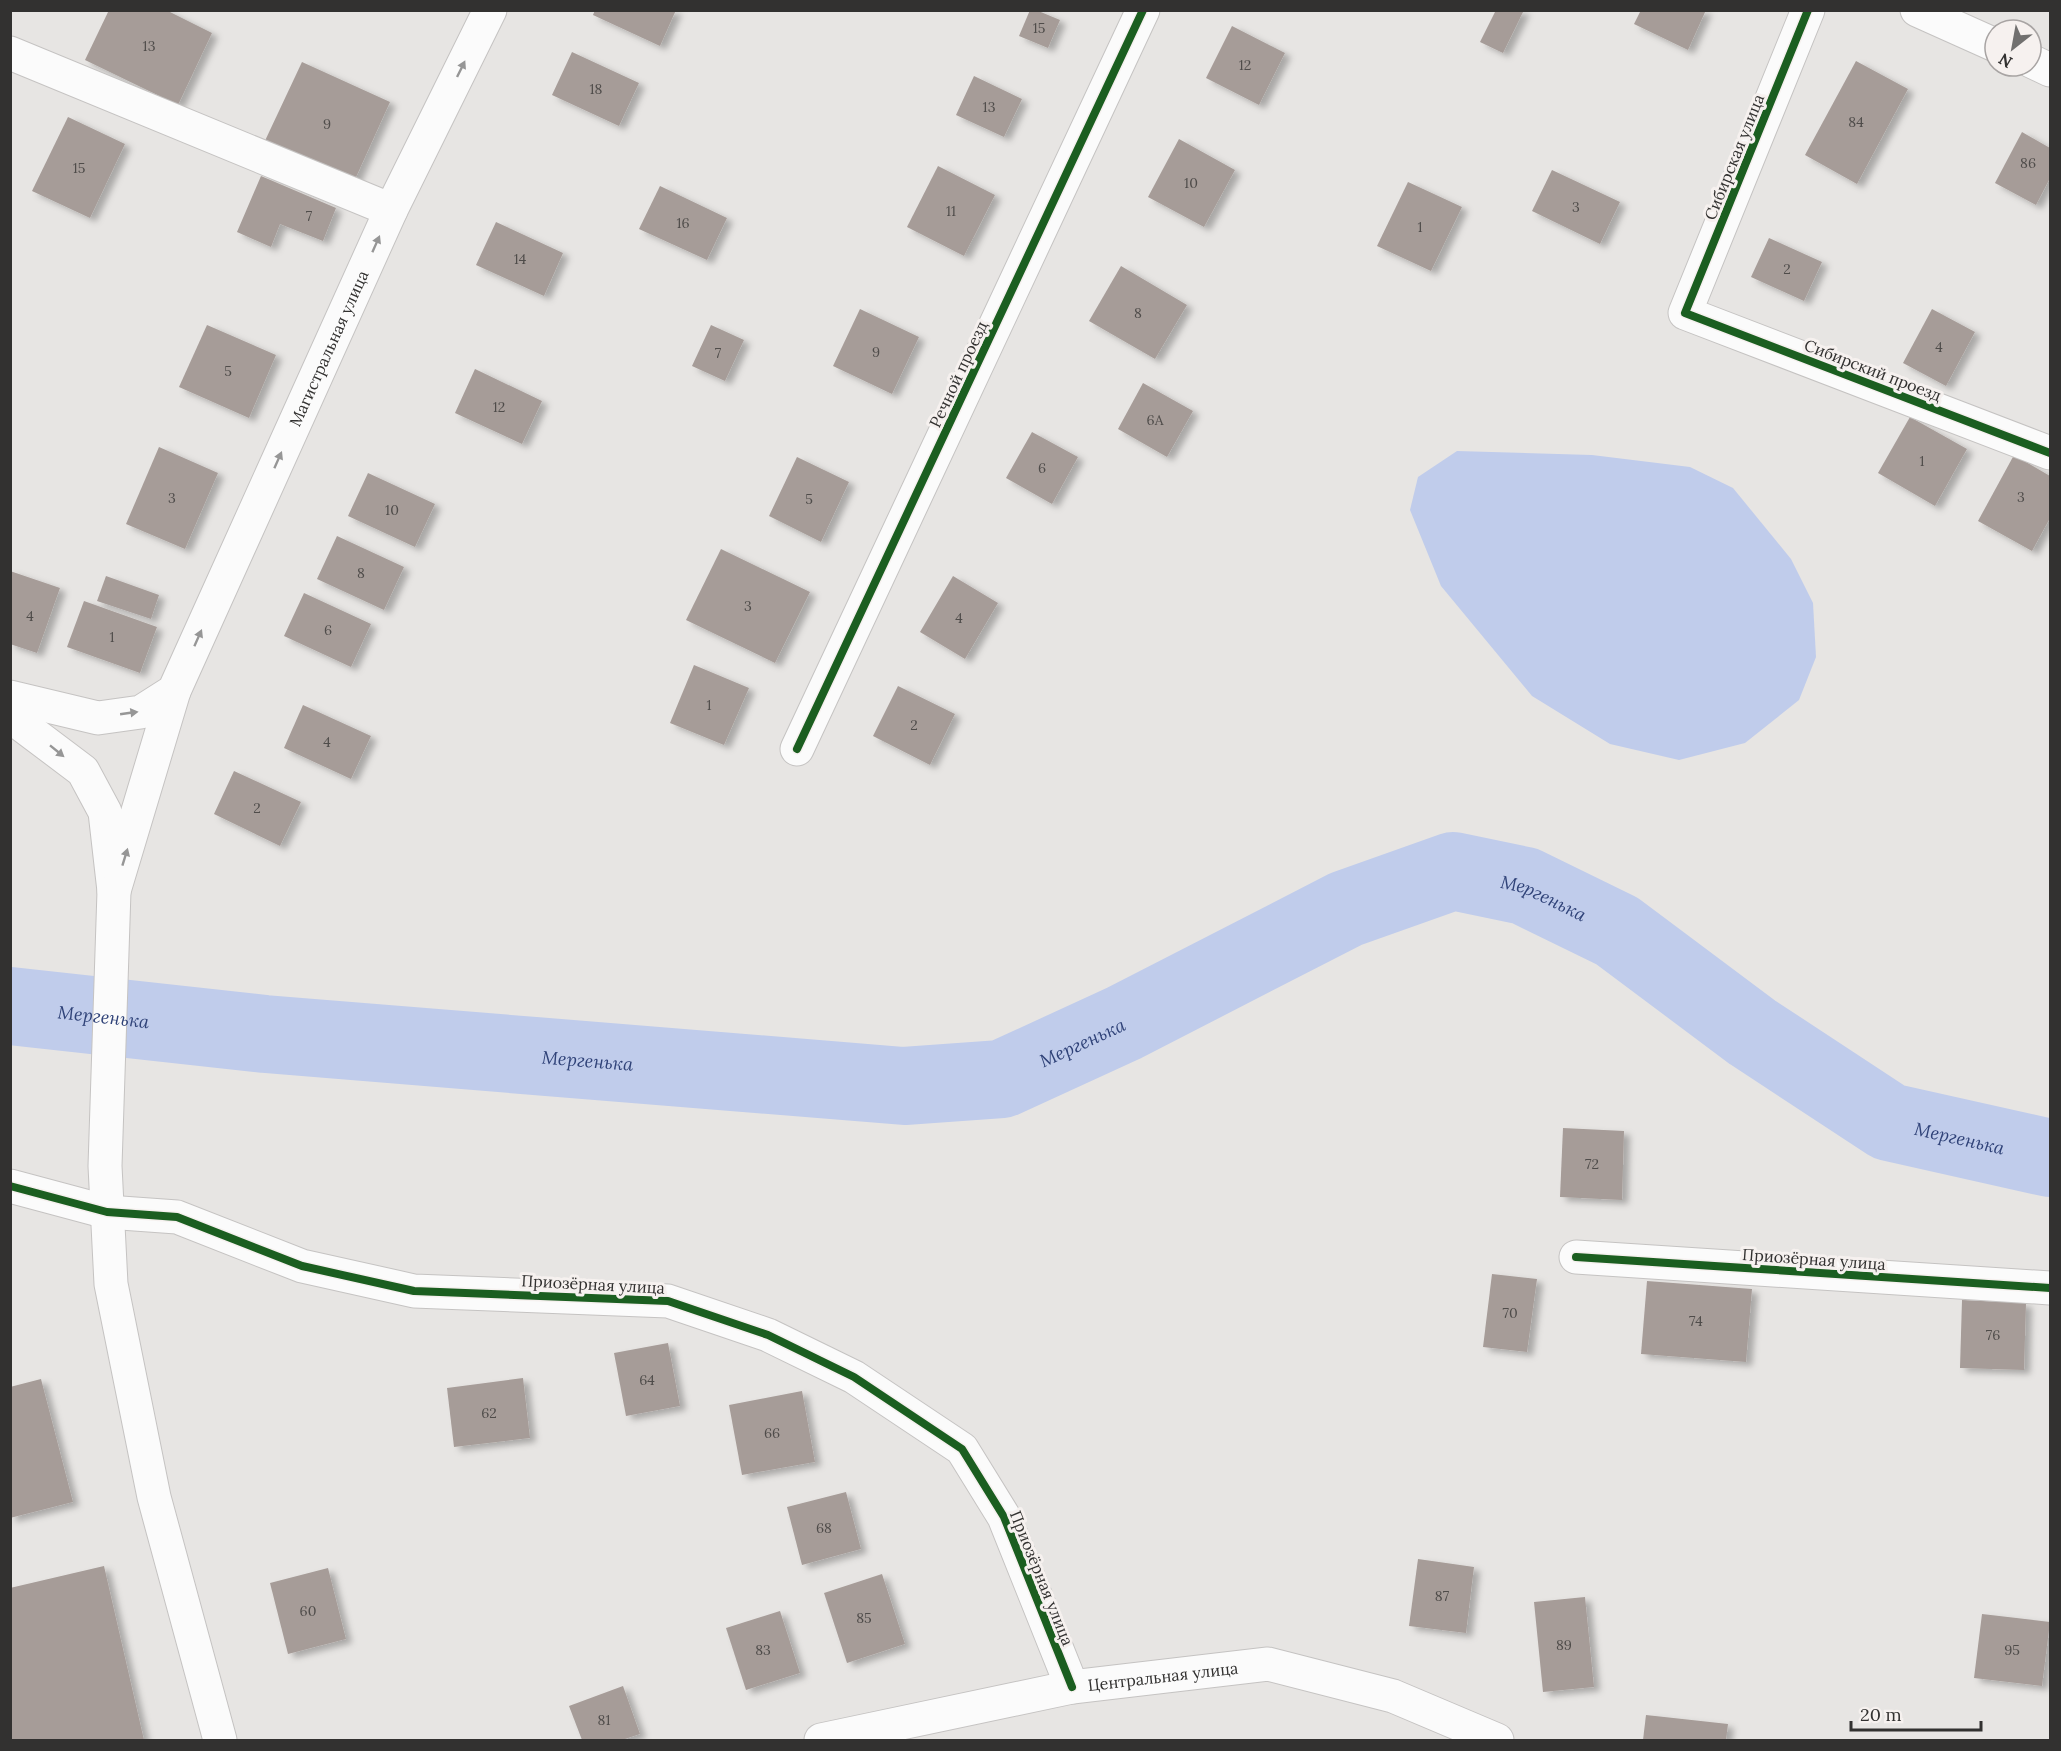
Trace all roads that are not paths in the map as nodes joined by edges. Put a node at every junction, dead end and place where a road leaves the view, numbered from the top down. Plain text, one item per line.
1 (490, 10) edge
2 (1143, 10) edge
3 (1808, 10) edge
4 (1917, 10) edge
5 (1983, 40) edge
6 (10, 52) edge
7 (391, 210) junction
8 (1685, 313) joint
9 (2050, 453) edge
10 (174, 691) junction
11 (10, 697) edge
12 (10, 716) edge
13 (797, 749) dead end
14 (114, 891) junction
15 (10, 1186) edge
16 (107, 1212) junction
17 (1576, 1257) dead end
18 (2050, 1288) edge
19 (1072, 1687) junction
20 (220, 1740) edge
21 (821, 1740) edge
22 (1497, 1740) edge

7 -> 1 street, Магистральная улица
2 - 13 street, Речной проезд
3 - 8 street, Сибирская улица
4 - 5 street
6 - 7 street
10 -> 7 street, Магистральная улица
8 - 9 street, Сибирский проезд
11 -> 10 street
14 -> 10 street, Магистральная улица
12 -> 14 street
14 - 16 street
15 - 16 street, Приозёрная улица
16 - 19 street, Приозёрная улица
16 - 20 street
17 - 18 street, Приозёрная улица
19 - 21 street, Центральная улица
19 - 22 street, Центральная улица

